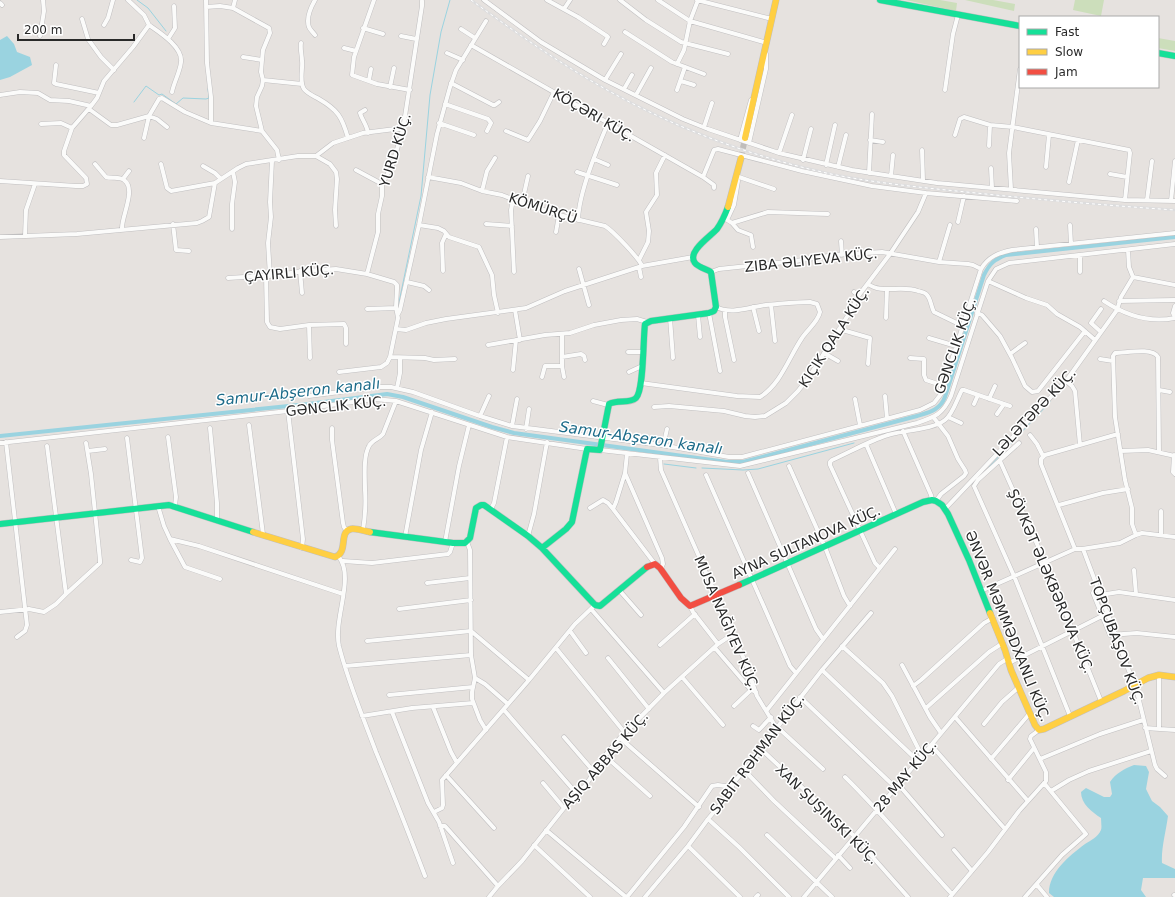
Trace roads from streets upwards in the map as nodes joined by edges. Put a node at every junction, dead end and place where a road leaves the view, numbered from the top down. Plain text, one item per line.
1 (43, 0) edge
2 (113, 0) edge
3 (128, 0) edge
4 (206, 0) edge
5 (235, 0) edge
6 (315, 0) edge
7 (374, 0) edge
8 (422, 0) edge
9 (484, 0) edge
10 (494, 0) edge
11 (548, 0) edge
12 (570, 0) edge
13 (620, 0) edge
14 (658, 0) edge
15 (698, 0) edge
16 (776, 0) edge
17 (880, 0) edge
18 (491, 5) junction
19 (174, 6) dead end
20 (206, 7) junction
21 (233, 8) junction
22 (564, 9) junction
23 (958, 15) junction
24 (82, 19) dead end
25 (772, 19) junction
26 (486, 21) dead end
27 (690, 21) junction
28 (104, 25) dead end
29 (149, 25) junction
30 (1019, 26) edge
31 (363, 28) junction
32 (461, 29) dead end
33 (625, 32) dead end
34 (383, 34) dead end
35 (315, 35) dead end
36 (40, 36) dead end
37 (401, 36) dead end
38 (476, 38) junction
39 (416, 39) junction
40 (168, 40) junction
41 (301, 43) dead end
42 (767, 43) junction
43 (604, 44) dead end
44 (686, 44) junction
45 (471, 45) junction
46 (344, 48) dead end
47 (766, 50) junction
48 (356, 51) junction
49 (447, 53) dead end
50 (1159, 53) edge
51 (621, 54) dead end
52 (728, 54) dead end
53 (1175, 56) edge
54 (243, 57) dead end
55 (262, 60) junction
56 (463, 60) junction
57 (677, 64) junction
58 (56, 65) dead end
59 (685, 67) junction
60 (394, 68) dead end
61 (651, 68) dead end
62 (371, 69) dead end
63 (114, 70) junction
64 (704, 74) dead end
65 (632, 75) dead end
66 (1019, 77) edge
67 (263, 80) junction
68 (369, 80) junction
69 (605, 80) junction
70 (681, 81) junction
71 (451, 83) junction
72 (302, 84) junction
73 (694, 85) dead end
74 (390, 87) junction
75 (624, 89) junction
76 (410, 90) junction
77 (677, 90) dead end
78 (945, 90) dead end
79 (172, 92) dead end
80 (554, 92) junction
81 (99, 93) junction
82 (0, 95) edge
83 (636, 95) junction
84 (499, 102) dead end
85 (712, 103) dead end
86 (445, 104) junction
87 (90, 108) junction
88 (365, 110) dead end
89 (872, 114) dead end
90 (792, 115) dead end
91 (149, 116) junction
92 (211, 123) junction
93 (440, 123) junction
94 (608, 123) junction
95 (41, 124) dead end
96 (990, 124) junction
97 (835, 125) dead end
98 (167, 127) dead end
99 (704, 127) junction
100 (1013, 127) junction
101 (72, 128) junction
102 (403, 129) junction
103 (811, 129) dead end
104 (487, 131) dead end
105 (506, 131) dead end
106 (262, 132) junction
107 (368, 133) junction
108 (1049, 134) junction
109 (474, 135) dead end
110 (846, 135) dead end
111 (955, 135) dead end
112 (144, 138) dead end
113 (348, 138) junction
114 (743, 139) junction
115 (870, 140) junction
116 (1078, 140) junction
117 (883, 142) dead end
118 (749, 143) junction
119 (989, 146) dead end
120 (922, 150) dead end
121 (779, 153) junction
122 (665, 155) junction
123 (893, 155) dead end
124 (316, 156) junction
125 (743, 157) junction
126 (495, 158) dead end
127 (594, 159) junction
128 (279, 160) junction
129 (803, 160) junction
130 (272, 161) junction
131 (1152, 161) dead end
132 (1175, 161) edge
133 (95, 164) dead end
134 (161, 164) dead end
135 (608, 165) dead end
136 (826, 165) junction
137 (203, 166) dead end
138 (838, 167) junction
139 (1046, 167) dead end
140 (991, 168) dead end
141 (129, 170) dead end
142 (356, 170) dead end
143 (232, 172) junction
144 (577, 172) dead end
145 (869, 173) junction
146 (1110, 174) dead end
147 (528, 176) dead end
148 (588, 176) junction
149 (891, 176) junction
150 (428, 177) junction
151 (703, 177) junction
152 (739, 177) junction
153 (1127, 177) junction
154 (123, 179) junction
155 (221, 179) junction
156 (923, 180) junction
157 (0, 181) edge
158 (1069, 182) dead end
159 (215, 183) junction
160 (35, 184) junction
161 (382, 184) junction
162 (617, 185) dead end
163 (714, 188) dead end
164 (992, 188) junction
165 (774, 189) dead end
166 (1011, 190) junction
167 (482, 191) junction
168 (926, 193) junction
169 (964, 196) junction
170 (513, 200) junction
171 (1125, 200) junction
172 (1147, 200) junction
173 (1017, 201) dead end
174 (1173, 201) edge
175 (522, 203) junction
176 (828, 214) dead end
177 (559, 215) junction
178 (725, 219) junction
179 (578, 220) junction
180 (958, 222) dead end
181 (732, 223) junction
182 (173, 224) junction
183 (486, 224) dead end
184 (419, 225) junction
185 (950, 225) dead end
186 (1070, 225) dead end
187 (336, 226) dead end
188 (512, 226) junction
189 (122, 229) junction
190 (232, 229) dead end
191 (1036, 229) dead end
192 (556, 232) dead end
193 (1175, 233) edge
194 (446, 234) junction
195 (25, 236) junction
196 (0, 237) edge
197 (841, 241) dead end
198 (1071, 244) junction
199 (1175, 244) edge
200 (753, 247) dead end
201 (1037, 248) junction
202 (1128, 250) junction
203 (189, 251) dead end
204 (890, 254) junction
205 (842, 255) junction
206 (1080, 256) junction
207 (693, 257) junction
208 (639, 260) junction
209 (939, 262) junction
210 (640, 266) junction
211 (579, 269) dead end
212 (981, 269) junction
213 (443, 271) dead end
214 (300, 272) junction
215 (514, 272) dead end
216 (711, 272) junction
217 (1080, 272) dead end
218 (366, 274) junction
219 (268, 276) junction
220 (641, 277) dead end
221 (1133, 277) junction
222 (228, 278) dead end
223 (988, 281) junction
224 (407, 282) junction
225 (584, 284) junction
226 (868, 284) junction
227 (1175, 285) edge
228 (887, 289) junction
229 (429, 290) dead end
230 (854, 292) dead end
231 (302, 293) dead end
232 (859, 295) junction
233 (1175, 300) edge
234 (1104, 301) dead end
235 (1120, 301) junction
236 (589, 305) dead end
237 (771, 305) junction
238 (1175, 306) edge
239 (753, 307) junction
240 (396, 308) junction
241 (716, 308) junction
242 (368, 309) dead end
243 (1102, 309) dead end
244 (515, 310) junction
245 (1117, 310) junction
246 (725, 311) junction
247 (498, 312) junction
248 (709, 313) junction
249 (977, 313) junction
250 (398, 314) junction
251 (698, 315) junction
252 (1175, 317) edge
253 (670, 318) junction
254 (886, 318) dead end
255 (647, 322) junction
256 (309, 325) junction
257 (963, 326) junction
258 (839, 329) junction
259 (396, 330) junction
260 (759, 331) dead end
261 (1085, 331) junction
262 (1101, 332) junction
263 (562, 334) junction
264 (700, 337) dead end
265 (929, 338) dead end
266 (518, 340) junction
267 (1095, 340) junction
268 (775, 341) dead end
269 (346, 344) dead end
270 (1025, 344) dead end
271 (488, 345) dead end
272 (956, 346) junction
273 (628, 352) dead end
274 (642, 352) junction
275 (824, 353) junction
276 (1010, 354) junction
277 (390, 357) junction
278 (562, 357) junction
279 (310, 358) dead end
280 (400, 358) junction
281 (673, 358) dead end
282 (910, 358) dead end
283 (455, 359) dead end
284 (1100, 359) dead end
285 (585, 360) dead end
286 (734, 360) dead end
287 (838, 361) dead end
288 (1113, 361) junction
289 (868, 364) dead end
290 (562, 366) junction
291 (642, 366) junction
292 (513, 370) dead end
293 (720, 371) dead end
294 (339, 372) dead end
295 (629, 372) dead end
296 (542, 377) dead end
297 (564, 377) dead end
298 (1066, 381) junction
299 (641, 382) junction
300 (944, 386) junction
301 (995, 386) dead end
302 (397, 388) junction
303 (1159, 390) junction
304 (1170, 392) dead end
305 (978, 395) junction
306 (309, 396) dead end
307 (489, 396) dead end
308 (885, 396) dead end
309 (989, 398) junction
310 (517, 399) dead end
311 (855, 399) dead end
312 (396, 401) junction
313 (593, 401) dead end
314 (974, 404) dead end
315 (1004, 404) junction
316 (608, 405) junction
317 (1010, 406) dead end
318 (654, 407) dead end
319 (529, 409) dead end
320 (288, 411) junction
321 (432, 412) junction
322 (997, 414) dead end
323 (480, 416) junction
324 (948, 417) junction
325 (888, 418) junction
326 (934, 418) junction
327 (961, 423) dead end
328 (938, 424) junction
329 (249, 425) dead end
330 (469, 425) junction
331 (860, 425) junction
332 (512, 426) junction
333 (902, 427) junction
334 (210, 428) dead end
335 (332, 428) dead end
336 (526, 429) junction
337 (666, 429) dead end
338 (903, 432) junction
339 (1118, 434) junction
340 (1030, 435) dead end
341 (168, 437) dead end
342 (507, 437) junction
343 (127, 438) dead end
344 (6, 442) junction
345 (547, 442) junction
346 (0, 443) edge
347 (86, 443) dead end
348 (1019, 443) dead end
349 (600, 444) junction
350 (866, 444) junction
351 (661, 445) junction
352 (1080, 445) junction
353 (47, 446) dead end
354 (105, 449) dead end
355 (587, 449) junction
356 (88, 451) junction
357 (1121, 451) junction
358 (1159, 452) junction
359 (627, 454) junction
360 (1174, 455) edge
361 (1043, 456) junction
362 (660, 458) junction
363 (1000, 461) junction
364 (789, 466) dead end
365 (625, 473) junction
366 (748, 473) dead end
367 (1175, 474) edge
368 (706, 475) dead end
369 (1128, 490) junction
370 (934, 501) junction
371 (1058, 505) junction
372 (158, 506) junction
373 (175, 506) junction
374 (136, 508) junction
375 (590, 508) dead end
376 (612, 508) junction
377 (491, 509) junction
378 (945, 509) junction
379 (1161, 511) dead end
380 (95, 513) junction
381 (896, 514) junction
382 (57, 518) junction
383 (217, 519) junction
384 (15, 522) junction
385 (0, 524) edge
386 (363, 530) junction
387 (347, 531) junction
388 (860, 531) junction
389 (263, 534) junction
390 (1136, 535) junction
391 (1161, 535) junction
392 (528, 536) junction
393 (405, 537) junction
394 (1175, 537) edge
395 (170, 539) junction
396 (445, 542) junction
397 (468, 542) junction
398 (453, 543) junction
399 (825, 547) junction
400 (302, 548) junction
401 (542, 548) junction
402 (1074, 548) junction
403 (895, 549) dead end
404 (1083, 549) junction
405 (341, 559) junction
406 (131, 560) dead end
407 (1044, 562) junction
408 (788, 563) junction
409 (655, 564) junction
410 (661, 568) junction
411 (880, 568) junction
412 (1134, 570) dead end
413 (1014, 576) junction
414 (470, 578) junction
415 (220, 579) dead end
416 (752, 579) junction
417 (427, 583) dead end
418 (1098, 589) junction
419 (620, 591) junction
420 (981, 591) junction
421 (66, 594) junction
422 (343, 594) junction
423 (1136, 594) junction
424 (716, 595) junction
425 (1100, 595) junction
426 (470, 600) junction
427 (1175, 600) edge
428 (690, 606) junction
429 (850, 606) junction
430 (593, 607) junction
431 (399, 609) dead end
432 (25, 610) junction
433 (0, 612) edge
434 (871, 613) dead end
435 (695, 614) junction
436 (641, 615) dead end
437 (1102, 616) junction
438 (993, 618) junction
439 (471, 631) junction
440 (570, 631) junction
441 (1072, 632) junction
442 (733, 634) junction
443 (1115, 635) junction
444 (17, 637) dead end
445 (1175, 637) edge
446 (823, 639) junction
447 (367, 641) dead end
448 (1003, 643) junction
449 (660, 645) dead end
450 (717, 646) junction
451 (842, 646) junction
452 (1042, 647) junction
453 (556, 648) junction
454 (586, 653) dead end
455 (471, 655) junction
456 (608, 658) dead end
457 (1008, 661) junction
458 (902, 665) dead end
459 (345, 666) junction
460 (822, 670) junction
461 (796, 673) junction
462 (1160, 676) junction
463 (682, 677) junction
464 (1175, 677) edge
465 (475, 678) junction
466 (529, 680) junction
467 (1134, 685) junction
468 (913, 686) junction
469 (473, 687) junction
470 (1019, 687) junction
471 (751, 690) junction
472 (756, 692) junction
473 (664, 693) junction
474 (389, 694) dead end
475 (800, 697) junction
476 (1101, 701) junction
477 (473, 703) junction
478 (508, 704) junction
479 (734, 706) dead end
480 (433, 707) junction
481 (926, 708) junction
482 (649, 709) junction
483 (504, 710) junction
484 (767, 710) junction
485 (392, 712) junction
486 (1030, 713) junction
487 (362, 716) junction
488 (1070, 716) junction
489 (771, 717) junction
490 (955, 717) junction
491 (1143, 720) junction
492 (984, 724) dead end
493 (723, 725) dead end
494 (754, 726) dead end
495 (778, 727) junction
496 (1146, 728) junction
497 (1159, 728) junction
498 (486, 730) junction
499 (1039, 730) junction
500 (1175, 730) edge
501 (625, 733) junction
502 (941, 734) junction
503 (564, 737) dead end
504 (620, 738) junction
505 (931, 745) junction
506 (1034, 748) junction
507 (762, 750) junction
508 (1151, 751) junction
509 (605, 756) junction
510 (922, 756) junction
511 (991, 759) junction
512 (1040, 759) junction
513 (918, 761) junction
514 (457, 763) junction
515 (824, 769) dead end
516 (744, 770) junction
517 (595, 773) junction
518 (446, 775) junction
519 (1165, 776) dead end
520 (845, 777) dead end
521 (1008, 780) junction
522 (543, 783) dead end
523 (1044, 783) junction
524 (896, 786) junction
525 (732, 787) junction
526 (1051, 791) junction
527 (577, 794) junction
528 (650, 796) dead end
529 (1028, 801) junction
530 (699, 806) junction
531 (564, 808) junction
532 (877, 809) junction
533 (434, 812) junction
534 (708, 819) junction
535 (440, 826) junction
536 (494, 828) dead end
537 (1005, 829) junction
538 (546, 830) junction
539 (767, 835) dead end
540 (942, 835) dead end
541 (854, 836) junction
542 (534, 845) junction
543 (688, 846) junction
544 (954, 850) dead end
545 (837, 857) junction
546 (454, 863) dead end
547 (850, 868) dead end
548 (972, 871) junction
549 (425, 876) dead end
550 (817, 881) junction
551 (1037, 885) junction
552 (498, 886) junction
553 (951, 896) edge
554 (489, 897) edge
555 (590, 897) edge
556 (626, 897) edge
557 (645, 897) edge
558 (740, 897) edge
559 (789, 897) edge
560 (805, 897) edge
561 (832, 897) edge
562 (908, 897) edge
563 (1025, 897) edge
564 (1047, 897) edge

1 - 36 street
2 - 28 street
3 - 29 street
4 - 20 street
5 - 21 street
6 - 35 street
7 - 31 street
8 - 39 street, YURD KÜÇ.
9 - 18 street
10 - 18 street
11 - 22 street
12 - 22 street
13 - 44 street
14 - 27 street
15 - 25 street
15 - 27 street
16 - 25 street
17 - 23 street
18 - 69 street
19 - 40 street
20 - 21 street
20 - 92 street
21 - 55 street
22 - 43 street
23 - 30 street
23 - 78 street
24 - 63 street
25 - 42 street
26 - 38 street
27 - 42 street
27 - 44 street
29 - 40 street
29 - 63 street
31 - 34 street
31 - 48 street
32 - 38 street
33 - 57 street
37 - 39 street
38 - 45 street
39 - 76 street, YURD KÜÇ.
40 - 79 street
41 - 72 street
42 - 47 street
44 - 52 street
44 - 57 street
45 - 56 street
45 - 80 street, KÖÇƏRI KÜÇ.
46 - 48 street
47 - 114 street
47 - 118 street
48 - 68 street
49 - 56 street
50 - 53 street
51 - 69 street
54 - 55 street
55 - 67 street
56 - 71 street
57 - 59 street
58 - 81 street
59 - 64 street
59 - 70 street
60 - 74 street
61 - 83 street
62 - 68 street
63 - 81 street
65 - 75 street
66 - 100 street
67 - 72 street
67 - 106 street
68 - 74 street
69 - 75 street
70 - 73 street
70 - 77 street
71 - 84 street
71 - 86 street
72 - 113 street
74 - 76 street
75 - 83 street
76 - 102 street, YURD KÜÇ.
80 - 94 street, KÖÇƏRI KÜÇ.
80 - 105 street
81 - 87 street
82 - 87 street
83 - 99 street
85 - 99 street
86 - 93 street
86 - 104 street
87 - 91 street
87 - 101 street
88 - 107 street
89 - 115 street
90 - 121 street
91 - 92 street
91 - 98 street
91 - 112 street
92 - 106 street
93 - 109 street
93 - 150 street
94 - 122 street, KÖÇƏRI KÜÇ.
94 - 127 street
95 - 101 street
96 - 100 street
96 - 111 street
96 - 119 street
97 - 136 street
99 - 114 street
100 - 108 street
100 - 166 street
101 - 160 street
102 - 107 street
102 - 161 street, YURD KÜÇ.
103 - 129 street
106 - 128 street
107 - 113 street
108 - 116 street
108 - 139 street
110 - 138 street
113 - 124 street
114 - 118 street
115 - 117 street
115 - 145 street
116 - 153 street
116 - 158 street
118 - 121 street
120 - 156 street
121 - 129 street
122 - 151 street, KÖÇƏRI KÜÇ.
122 - 208 street
123 - 149 street
124 - 128 street
124 - 187 street
125 - 151 street
125 - 152 street
125 - 168 street
125 - 178 street
126 - 167 street
127 - 135 street
127 - 148 street
128 - 130 street
129 - 136 street
130 - 143 street
130 - 219 street
131 - 172 street
132 - 174 street
133 - 154 street
134 - 159 street
136 - 138 street
137 - 155 street
138 - 145 street
140 - 164 street
141 - 154 street
142 - 161 street
143 - 155 street
143 - 190 street
144 - 148 street
145 - 149 street
146 - 153 street
147 - 175 street
148 - 162 street
148 - 179 street
149 - 156 street
150 - 167 street, KÖMÜRÇÜ
150 - 184 street
151 - 163 street, KÖÇƏRI KÜÇ.
152 - 165 street
152 - 178 street
153 - 171 street
154 - 189 street
155 - 159 street
156 - 164 street
157 - 160 street
159 - 182 street
160 - 195 street
161 - 218 street, YURD KÜÇ.
164 - 166 street
166 - 171 street
167 - 170 street, KÖMÜRÇÜ
168 - 169 street
168 - 204 street, KIÇIK QALA KÜÇ.
169 - 173 street
169 - 180 street
170 - 175 street, KÖMÜRÇÜ
170 - 188 street
171 - 172 street
172 - 174 street
175 - 177 street, KÖMÜRÇÜ
176 - 181 street
177 - 179 street, KÖMÜRÇÜ
177 - 192 street
178 - 181 street
178 - 207 street
179 - 208 street, KÖMÜRÇÜ
181 - 200 street
182 - 189 street
182 - 203 street
183 - 188 street
184 - 194 street
184 - 224 street
185 - 209 street
186 - 198 street
188 - 215 street
189 - 195 street
191 - 201 street
193 - 198 street, GƏNCLIK KÜÇ.
194 - 213 street
194 - 247 street
195 - 196 street
197 - 205 street
198 - 201 street, GƏNCLIK KÜÇ.
199 - 202 street, GƏNCLIK KÜÇ.
201 - 212 street, GƏNCLIK KÜÇ.
202 - 206 street, GƏNCLIK KÜÇ.
202 - 221 street
204 - 205 street, ZIBA ƏLIYEVA KÜÇ.
204 - 209 street, ZIBA ƏLIYEVA KÜÇ.
204 - 226 street, KIÇIK QALA KÜÇ.
205 - 216 street, ZIBA ƏLIYEVA KÜÇ.
206 - 217 street
206 - 223 street, GƏNCLIK KÜÇ.
207 - 210 street
207 - 216 street
208 - 210 street, KÖMÜRÇÜ
209 - 212 street, ZIBA ƏLIYEVA KÜÇ.
210 - 220 street, KÖMÜRÇÜ
210 - 225 street
211 - 225 street
212 - 257 street, GƏNCLIK KÜÇ.
214 - 218 street
214 - 219 street
214 - 231 street
216 - 241 street
218 - 240 street
219 - 222 street
219 - 256 street
221 - 227 street
221 - 235 street, LƏLƏTƏPƏ KÜÇ.
223 - 249 street, GƏNCLIK KÜÇ.
223 - 261 street
224 - 229 street
224 - 250 street
225 - 236 street
225 - 244 street
226 - 228 street
226 - 232 street, KIÇIK QALA KÜÇ.
228 - 254 street
228 - 257 street
230 - 232 street
232 - 258 street, KIÇIK QALA KÜÇ.
233 - 235 street
234 - 245 street
235 - 245 street, LƏLƏTƏPƏ KÜÇ.
237 - 239 street
237 - 268 street
237 - 299 street
238 - 252 street
239 - 246 street
239 - 260 street
240 - 242 street
240 - 250 street
241 - 246 street
241 - 248 street
243 - 262 street
244 - 247 street
244 - 266 street
245 - 252 street
245 - 262 street, LƏLƏTƏPƏ KÜÇ.
246 - 286 street
247 - 259 street
248 - 251 street
248 - 293 street
249 - 276 street
249 - 326 street, GƏNCLIK KÜÇ.
250 - 259 street
251 - 253 street
251 - 264 street
253 - 255 street
253 - 281 street
255 - 263 street
255 - 274 street
256 - 269 street
256 - 279 street
257 - 272 street, GƏNCLIK KÜÇ.
258 - 275 street, KIÇIK QALA KÜÇ.
258 - 289 street
259 - 277 street
261 - 267 street
261 - 276 street
262 - 267 street, LƏLƏTƏPƏ KÜÇ.
263 - 266 street
263 - 278 street
265 - 272 street
266 - 271 street
266 - 292 street
267 - 298 street, LƏLƏTƏPƏ KÜÇ.
270 - 276 street
272 - 300 street, GƏNCLIK KÜÇ.
273 - 274 street
274 - 291 street
275 - 287 street
275 - 318 street, KIÇIK QALA KÜÇ.
277 - 280 street
277 - 294 street
278 - 285 street
278 - 290 street
280 - 283 street
280 - 302 street
282 - 300 street
284 - 288 street
288 - 303 street
288 - 339 street
290 - 296 street
290 - 297 street
291 - 295 street
291 - 299 street
298 - 352 street
298 - 378 street, LƏLƏTƏPƏ KÜÇ.
299 - 316 street
300 - 325 street, GƏNCLIK KÜÇ.
301 - 309 street
302 - 306 street
302 - 323 street
303 - 304 street
303 - 358 street
305 - 309 street
305 - 314 street
305 - 324 street
307 - 323 street
308 - 325 street
309 - 315 street
310 - 332 street
311 - 331 street
312 - 320 street, GƏNCLIK KÜÇ.
312 - 321 street, GƏNCLIK KÜÇ.
312 - 386 street
313 - 316 street
315 - 317 street
315 - 322 street
316 - 349 street
319 - 336 street
320 - 344 street, GƏNCLIK KÜÇ.
320 - 400 street
321 - 330 street, GƏNCLIK KÜÇ.
321 - 393 street
323 - 332 street
324 - 327 street
324 - 328 street
325 - 331 street, GƏNCLIK KÜÇ.
326 - 328 street
326 - 333 street
328 - 338 street
328 - 370 street
329 - 389 street
330 - 342 street, GƏNCLIK KÜÇ.
330 - 396 street
331 - 351 street, GƏNCLIK KÜÇ.
332 - 336 street
333 - 338 street
333 - 362 street
334 - 383 street
335 - 387 street
336 - 349 street
337 - 351 street
338 - 350 street
338 - 370 street
339 - 352 street
339 - 357 street
340 - 361 street
341 - 373 street
342 - 345 street, GƏNCLIK KÜÇ.
342 - 377 street
343 - 374 street
344 - 346 street, GƏNCLIK KÜÇ.
344 - 384 street
345 - 355 street, GƏNCLIK KÜÇ.
345 - 392 street
347 - 356 street
348 - 363 street
349 - 351 street, GƏNCLIK KÜÇ.
349 - 355 street
349 - 359 street
350 - 381 street
350 - 388 street
352 - 361 street
353 - 382 street
354 - 356 street
355 - 401 street
356 - 380 street
357 - 358 street
357 - 369 street
358 - 360 street
359 - 362 street
359 - 365 street
360 - 367 street
361 - 371 street
362 - 424 street
363 - 407 street, ŞÖVKƏT ƏLƏKBƏROVA KÜÇ.
363 - 413 street
364 - 399 street
365 - 376 street
365 - 410 street
366 - 408 street
368 - 416 street
369 - 371 street
369 - 390 street
370 - 378 street
370 - 381 street, AYNA SULTANOVA KÜÇ.
371 - 402 street
372 - 373 street
372 - 374 street
372 - 395 street
373 - 383 street
374 - 380 street
374 - 406 street
375 - 376 street
376 - 409 street
377 - 392 street
377 - 397 street
378 - 420 street
379 - 391 street
380 - 382 street
380 - 421 street
381 - 388 street, AYNA SULTANOVA KÜÇ.
382 - 384 street
382 - 421 street
383 - 389 street
384 - 385 street
384 - 432 street
386 - 387 street
386 - 393 street
387 - 405 street
388 - 399 street, AYNA SULTANOVA KÜÇ.
388 - 411 street
389 - 400 street
390 - 391 street
390 - 404 street
391 - 394 street
392 - 401 street
393 - 396 street
395 - 415 street
395 - 422 street
396 - 398 street
397 - 398 street
397 - 414 street
398 - 405 street
399 - 408 street, AYNA SULTANOVA KÜÇ.
399 - 429 street
400 - 405 street
401 - 430 street
402 - 404 street
402 - 407 street
403 - 411 street
404 - 418 street, TOPÇUBAŞOV KÜÇ.
405 - 422 street
407 - 413 street
407 - 441 street, ŞÖVKƏT ƏLƏKBƏROVA KÜÇ.
408 - 416 street, AYNA SULTANOVA KÜÇ.
408 - 446 street
409 - 410 street
409 - 419 street
410 - 428 street
411 - 429 street
412 - 423 street
413 - 420 street
413 - 452 street
414 - 417 street
414 - 426 street
416 - 424 street, AYNA SULTANOVA KÜÇ.
416 - 461 street
418 - 425 street, TOPÇUBAŞOV KÜÇ.
418 - 437 street
419 - 430 street
419 - 436 street
420 - 438 street
421 - 432 street
422 - 459 street
423 - 425 street
423 - 427 street
424 - 428 street, AYNA SULTANOVA KÜÇ.
424 - 442 street
425 - 443 street, TOPÇUBAŞOV KÜÇ.
426 - 431 street
426 - 439 street
428 - 435 street
429 - 446 street
430 - 440 street
430 - 473 street
432 - 433 street
432 - 444 street
434 - 451 street, SABIT RƏHMAN KÜÇ.
435 - 449 street
435 - 450 street
437 - 441 street, 28 MAY KÜÇ.
437 - 443 street
438 - 448 street
438 - 468 street
439 - 447 street
439 - 455 street
439 - 466 street
440 - 453 street
440 - 454 street
441 - 452 street, 28 MAY KÜÇ.
441 - 476 street, ŞÖVKƏT ƏLƏKBƏROVA KÜÇ.
442 - 450 street
442 - 472 street
443 - 445 street
443 - 467 street, TOPÇUBAŞOV KÜÇ.
446 - 461 street
448 - 457 street
448 - 481 street
450 - 463 street
450 - 471 street
451 - 460 street, SABIT RƏHMAN KÜÇ.
451 - 510 street
452 - 457 street, 28 MAY KÜÇ.
452 - 488 street
453 - 466 street
453 - 501 street
455 - 459 street
455 - 465 street
456 - 482 street
457 - 470 street
457 - 490 street, 28 MAY KÜÇ.
458 - 468 street
459 - 487 street
460 - 475 street, SABIT RƏHMAN KÜÇ.
460 - 513 street
461 - 484 street
462 - 464 street
462 - 467 street
462 - 497 street
463 - 473 street
463 - 493 street
465 - 469 street
465 - 478 street
466 - 478 street
467 - 476 street
467 - 491 street, TOPÇUBAŞOV KÜÇ.
468 - 481 street
469 - 474 street
469 - 477 street
470 - 486 street
470 - 492 street
471 - 472 street
471 - 479 street
472 - 484 street
473 - 482 street
475 - 495 street, SABIT RƏHMAN KÜÇ.
475 - 524 street
476 - 488 street
477 - 480 street
477 - 498 street
478 - 483 street
480 - 485 street
480 - 514 street
481 - 502 street
482 - 501 street
483 - 498 street
483 - 527 street
484 - 489 street
485 - 487 street
485 - 533 street
486 - 499 street
486 - 511 street
487 - 549 street
488 - 499 street
489 - 494 street
489 - 495 street
490 - 502 street, 28 MAY KÜÇ.
490 - 511 street
491 - 496 street, TOPÇUBAŞOV KÜÇ.
491 - 512 street
495 - 507 street, SABIT RƏHMAN KÜÇ.
495 - 515 street
496 - 497 street
496 - 508 street, TOPÇUBAŞOV KÜÇ.
497 - 500 street
498 - 514 street
499 - 506 street
501 - 504 street
502 - 505 street, 28 MAY KÜÇ.
503 - 517 street
504 - 509 street
504 - 530 street
505 - 510 street, 28 MAY KÜÇ.
505 - 537 street
506 - 512 street
506 - 521 street
507 - 516 street, SABIT RƏHMAN KÜÇ.
507 - 541 street, XAN ŞUŞINSKI KÜÇ.
508 - 519 street, TOPÇUBAŞOV KÜÇ.
508 - 526 street
509 - 517 street
509 - 528 street
510 - 513 street, 28 MAY KÜÇ.
511 - 521 street
512 - 523 street
513 - 524 street, 28 MAY KÜÇ.
514 - 518 street
516 - 525 street, SABIT RƏHMAN KÜÇ.
516 - 545 street
517 - 527 street
518 - 533 street
518 - 536 street
520 - 532 street
521 - 529 street
522 - 531 street
523 - 526 street
523 - 529 street
524 - 532 street, 28 MAY KÜÇ.
524 - 540 street
525 - 530 street
525 - 534 street, SABIT RƏHMAN KÜÇ.
526 - 551 street
527 - 531 street
529 - 537 street
530 - 556 street
531 - 538 street
532 - 541 street, 28 MAY KÜÇ.
532 - 553 street
533 - 535 street
534 - 543 street, SABIT RƏHMAN KÜÇ.
534 - 559 street
535 - 546 street
535 - 552 street
537 - 548 street
538 - 542 street
538 - 556 street
539 - 550 street
541 - 545 street, 28 MAY KÜÇ.
541 - 562 street, XAN ŞUŞINSKI KÜÇ.
542 - 552 street
542 - 555 street
543 - 557 street, SABIT RƏHMAN KÜÇ.
543 - 558 street
544 - 548 street
545 - 547 street
545 - 550 street, 28 MAY KÜÇ.
548 - 553 street
550 - 560 street, 28 MAY KÜÇ.
550 - 561 street
551 - 563 street
551 - 564 street
552 - 554 street

